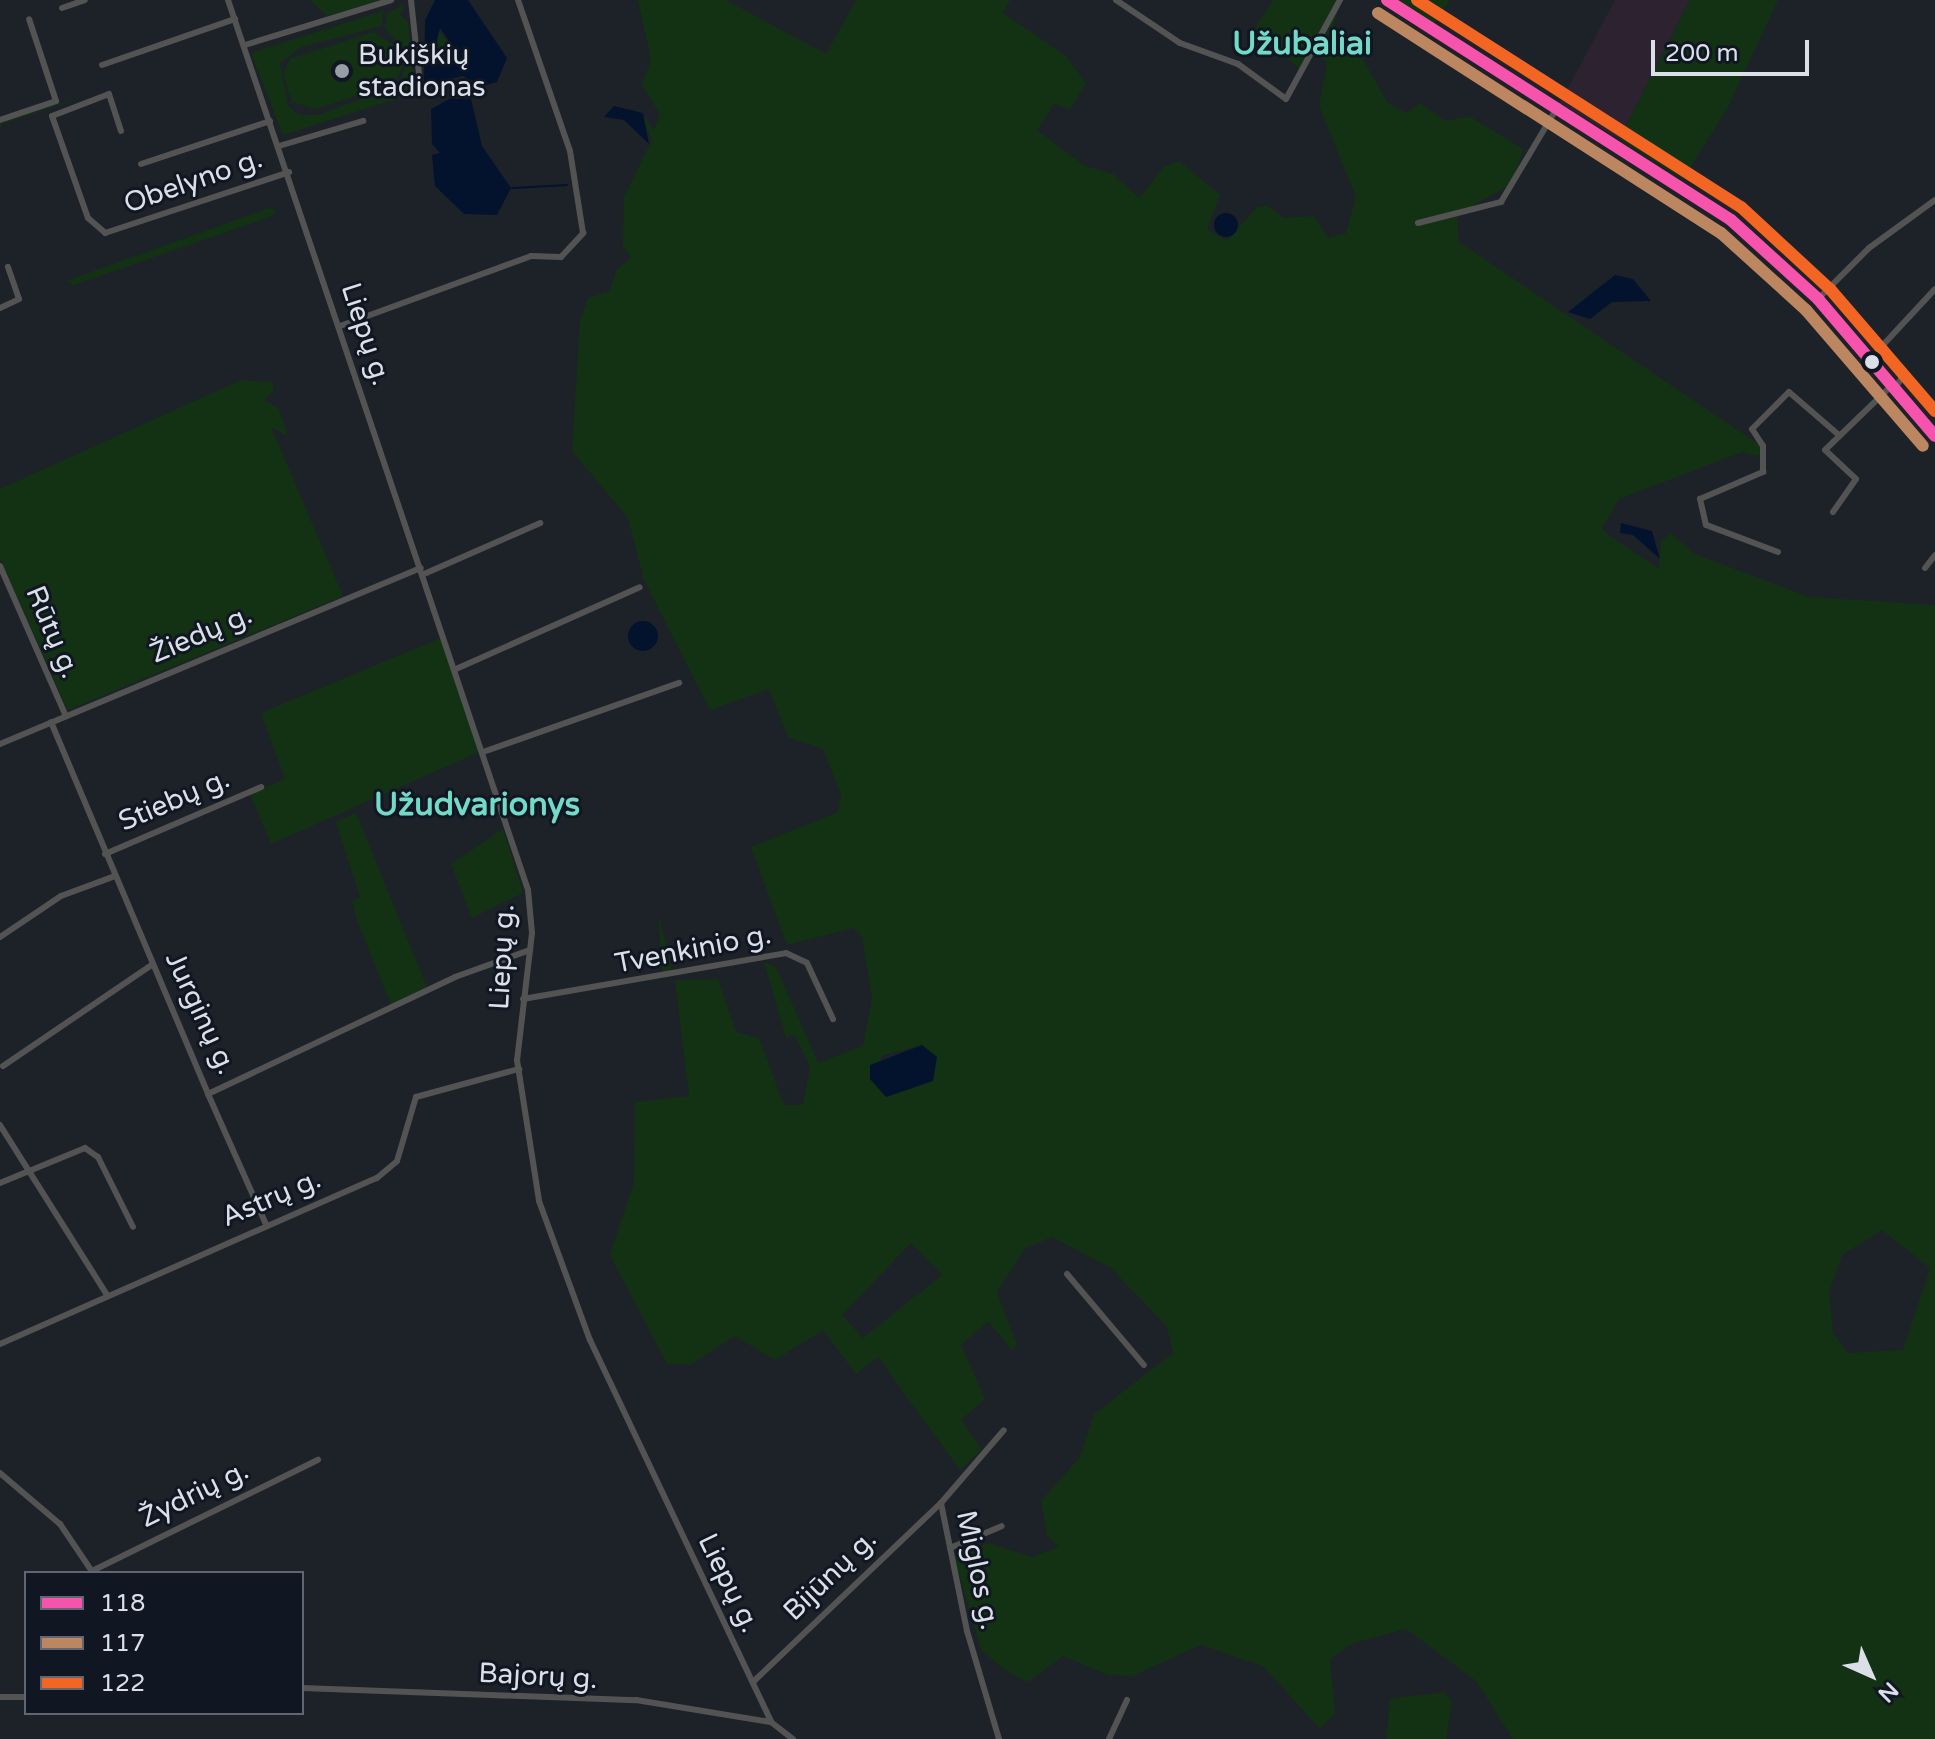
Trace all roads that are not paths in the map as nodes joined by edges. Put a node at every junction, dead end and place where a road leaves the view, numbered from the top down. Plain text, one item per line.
1 (85, 0) edge
2 (228, 0) edge
3 (391, 0) edge
4 (411, 0) edge
5 (518, 0) edge
6 (1116, 0) edge
7 (1340, 0) edge
8 (1387, 0) edge
9 (62, 8) dead end
10 (29, 19) dead end
11 (235, 19) junction
12 (245, 45) junction
13 (102, 65) dead end
14 (421, 92) dead end
15 (1558, 106) junction
16 (0, 120) edge
17 (270, 121) junction
18 (363, 121) dead end
19 (121, 131) dead end
20 (279, 146) junction
21 (141, 164) dead end
22 (289, 172) junction
23 (1935, 200) edge
24 (1418, 223) dead end
25 (8, 267) dead end
26 (1935, 289) edge
27 (1818, 299) junction
28 (0, 308) edge
29 (340, 326) junction
30 (1894, 387) junction
31 (1840, 436) junction
32 (1935, 436) edge
33 (1833, 512) dead end
34 (540, 523) dead end
35 (1778, 552) dead end
36 (1935, 555) edge
37 (0, 566) edge
38 (1925, 568) dead end
39 (422, 571) junction
40 (640, 587) dead end
41 (456, 669) junction
42 (679, 683) dead end
43 (66, 716) junction
44 (51, 722) junction
45 (0, 744) edge
46 (483, 752) junction
47 (261, 787) dead end
48 (105, 854) junction
49 (115, 876) junction
50 (0, 937) edge
51 (530, 950) junction
52 (153, 964) junction
53 (523, 999) junction
54 (833, 1019) dead end
55 (3, 1066) dead end
56 (519, 1069) junction
57 (208, 1094) junction
58 (0, 1125) edge
59 (33, 1166) junction
60 (0, 1183) edge
61 (266, 1224) junction
62 (133, 1227) dead end
63 (1067, 1274) dead end
64 (107, 1295) junction
65 (0, 1344) edge
66 (1144, 1365) dead end
67 (1004, 1430) dead end
68 (318, 1460) dead end
69 (0, 1473) edge
70 (941, 1503) junction
71 (1002, 1526) dead end
72 (950, 1548) junction
73 (91, 1571) edge
74 (94, 1571) edge
75 (753, 1682) junction
76 (304, 1688) edge
77 (0, 1697) edge
78 (24, 1697) edge
79 (1127, 1700) dead end
80 (771, 1722) junction
81 (793, 1739) edge
82 (999, 1739) edge
83 (1109, 1739) edge

1 - 9 street
2 - 11 street, Liepų g.
3 - 12 street
4 - 14 street
5 - 29 street
6 - 7 street
8 - 15 main road
10 - 16 street
11 - 12 street, Liepų g.
11 - 13 street
12 - 17 street, Liepų g.
15 - 24 street
15 - 27 main road
17 - 20 street, Liepų g.
17 - 21 street
18 - 20 street
19 - 22 street, Obelyno g.
20 - 22 street, Liepų g.
22 - 29 street, Liepų g.
23 - 27 street
25 - 28 street
26 - 30 street
27 - 30 main road
29 - 39 street, Liepų g.
30 - 31 street
30 - 32 main road
31 - 33 street
31 - 35 street
34 - 39 street, Žiedų g.
36 - 38 street
37 - 43 street, Rūtų g.
39 - 41 street, Liepų g.
39 - 43 street, Žiedų g.
40 - 41 street
41 - 46 street, Liepų g.
42 - 46 street
43 - 44 street, Žiedų g.
44 - 45 street, Žiedų g.
44 - 48 street, Jurginų g.
46 - 51 street, Liepų g.
47 - 48 street, Stiebų g.
48 - 49 street, Jurginų g.
49 - 50 street
49 - 52 street, Jurginų g.
51 - 53 street, Liepų g.
51 - 57 street, Jurginų g.
52 - 55 street
52 - 57 street, Jurginų g.
53 - 54 street, Tvenkinio g.
53 - 56 street, Liepų g.
56 - 61 street, Astrų g.
56 - 75 street, Liepų g.
57 - 61 street
58 - 59 street
59 - 60 street
59 - 62 street
59 - 64 street
61 - 64 street, Astrų g.
63 - 66 street
64 - 65 street, Astrų g.
67 - 70 street, Miglos g.
68 - 74 street, Žydrių g.
69 - 73 street
70 - 72 street, Miglos g.
70 - 75 street, Bijūnų g.
71 - 72 street
72 - 82 street, Miglos g.
75 - 80 street, Liepų g.
76 - 80 street, Bajorų g.
77 - 78 street
79 - 83 street
80 - 81 street

